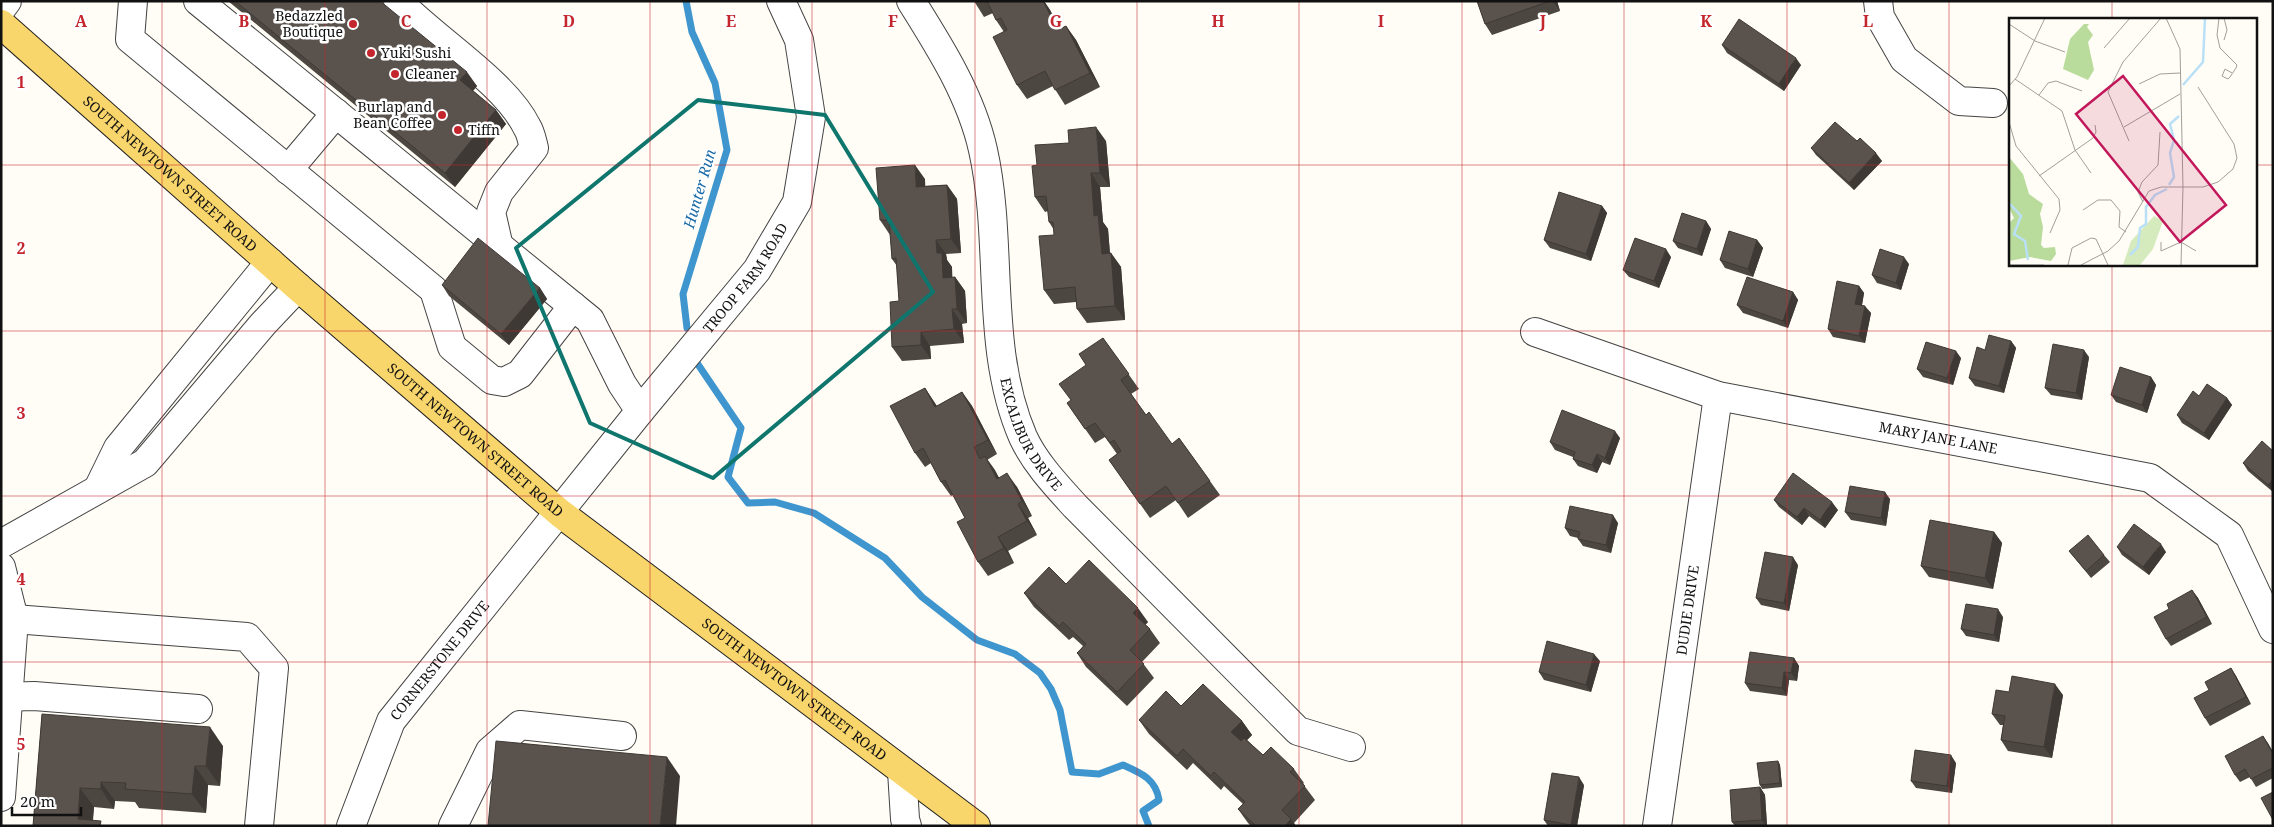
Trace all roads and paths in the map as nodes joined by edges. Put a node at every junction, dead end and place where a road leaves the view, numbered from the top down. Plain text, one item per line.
1 (7, 1) edge
2 (133, 1) edge
3 (198, 1) edge
4 (398, 1) edge
5 (781, 1) edge
6 (911, 1) edge
7 (1878, 1) edge
8 (1, 9) edge
9 (1, 24) edge
10 (1993, 103) dead end
11 (336, 114) junction
12 (288, 170) junction
13 (499, 246) junction
14 (270, 262) junction
15 (298, 287) junction
16 (573, 306) junction
17 (1535, 332) dead end
18 (1718, 396) junction
19 (640, 411) junction
20 (98, 489) junction
21 (560, 513) junction
22 (1, 544) edge
23 (1, 567) edge
24 (8, 619) edge
25 (2273, 630) edge
26 (4, 697) edge
27 (198, 709) dead end
28 (622, 736) dead end
29 (1351, 747) dead end
30 (902, 771) junction
31 (1, 797) edge
32 (259, 826) edge
33 (351, 826) edge
34 (453, 826) edge
35 (907, 826) edge
36 (976, 826) edge
37 (1657, 826) edge

1 - 8 street
2 - 12 street
3 - 11 street
4 - 13 street
5 - 19 street, TROOP FARM ROAD
6 - 29 street, EXCALIBUR DRIVE
7 - 10 street
9 - 14 main road, SOUTH NEWTOWN STREET ROAD
11 - 12 street
11 - 13 street
12 - 16 street
13 - 16 street
14 - 15 main road, SOUTH NEWTOWN STREET ROAD
14 - 20 street
15 - 20 street
15 - 21 main road, SOUTH NEWTOWN STREET ROAD
16 - 19 street
17 - 18 street, MARY JANE LANE
18 - 25 street, MARY JANE LANE
18 - 37 street, DUDIE DRIVE
19 - 21 street, TROOP FARM ROAD
20 - 22 street
21 - 30 main road, SOUTH NEWTOWN STREET ROAD
21 - 33 street, CORNERSTONE DRIVE
23 - 24 street
24 - 26 street
24 - 32 street
26 - 27 street
26 - 31 street
28 - 34 street
30 - 35 street
30 - 36 main road, SOUTH NEWTOWN STREET ROAD

